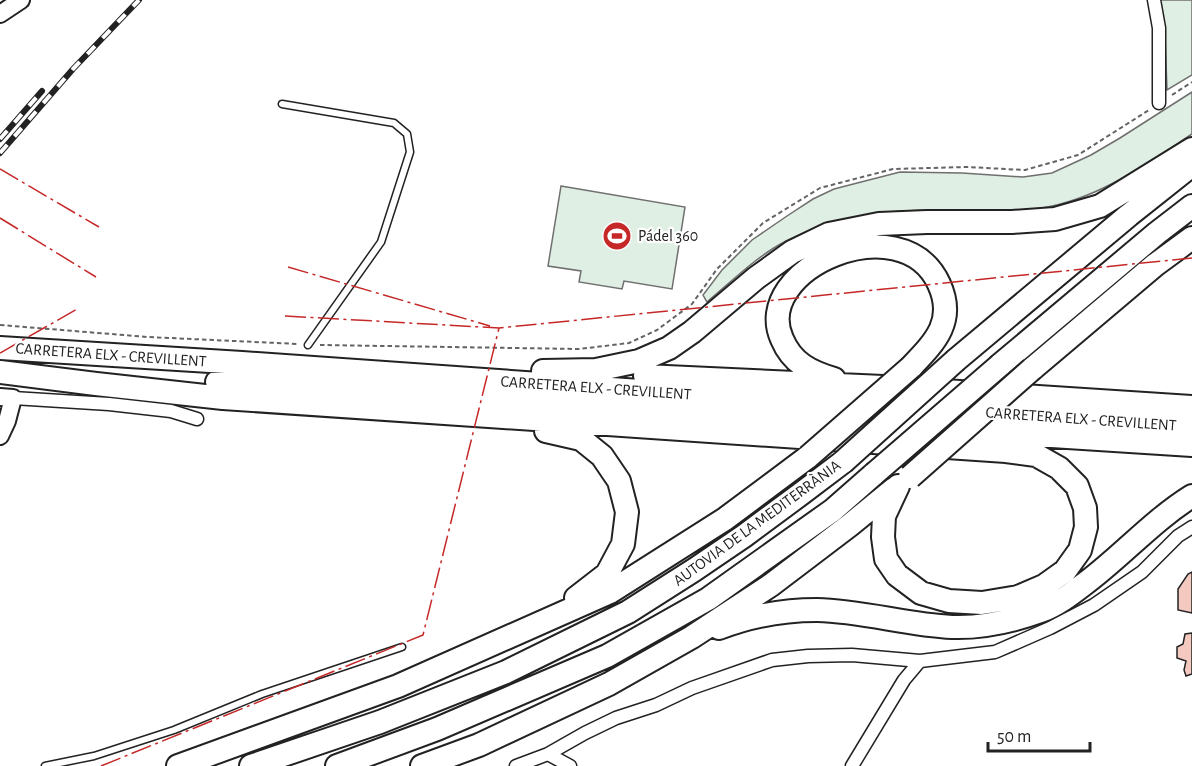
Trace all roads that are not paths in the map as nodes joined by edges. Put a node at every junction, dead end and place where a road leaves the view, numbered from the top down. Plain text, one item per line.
1 (11, 0) edge
2 (21, 0) edge
3 (1154, 0) edge
4 (0, 7) edge
5 (0, 14) edge
6 (1159, 103) road end
7 (282, 104) dead end
8 (1192, 149) edge
9 (1192, 165) edge
10 (1192, 206) edge
11 (1192, 238) edge
12 (1192, 249) edge
13 (1155, 265) junction
14 (308, 345) road end
15 (0, 348) edge
16 (242, 363) junction
17 (0, 370) edge
18 (531, 372) junction
19 (883, 387) junction
20 (6, 398) edge
21 (1192, 406) edge
22 (378, 409) junction
23 (197, 419) dead end
24 (1192, 426) edge
25 (0, 436) edge
26 (1192, 445) edge
27 (904, 481) junction
28 (1192, 496) edge
29 (1192, 527) edge
30 (547, 621) junction
31 (692, 637) junction
32 (402, 646) dead end
33 (920, 661) junction
34 (548, 754) junction
35 (45, 766) edge
36 (178, 766) edge
37 (251, 766) edge
38 (337, 766) edge
39 (422, 766) edge
40 (516, 766) edge
41 (570, 766) edge
42 (852, 766) edge

1 - 4 street
2 - 5 street
3 - 6 street
7 - 14 lane
8 - 18 highway
9 - 37 highway, AUTOVIA DE LA MEDITERRÀNIA, bridge
10 - 38 highway, AUTOVIA DE LA MEDITERRÀNIA, bridge
11 - 13 highway
12 - 13 highway
13 - 27 highway, bridge
15 - 16 highway, CARRETERA ELX - CREVILLENT
16 - 18 highway
16 - 24 highway, CARRETERA ELX - CREVILLENT
17 - 22 highway
17 - 26 highway, CARRETERA ELX - CREVILLENT
18 - 19 highway
19 - 21 highway
19 - 30 highway, bridge
20 - 23 street
20 - 25 street
22 - 27 highway
22 - 30 highway
27 - 31 highway
28 - 31 highway
29 - 33 street
30 - 36 highway
31 - 39 highway
32 - 35 lane
33 - 34 street
33 - 42 street
34 - 40 street
34 - 41 street

